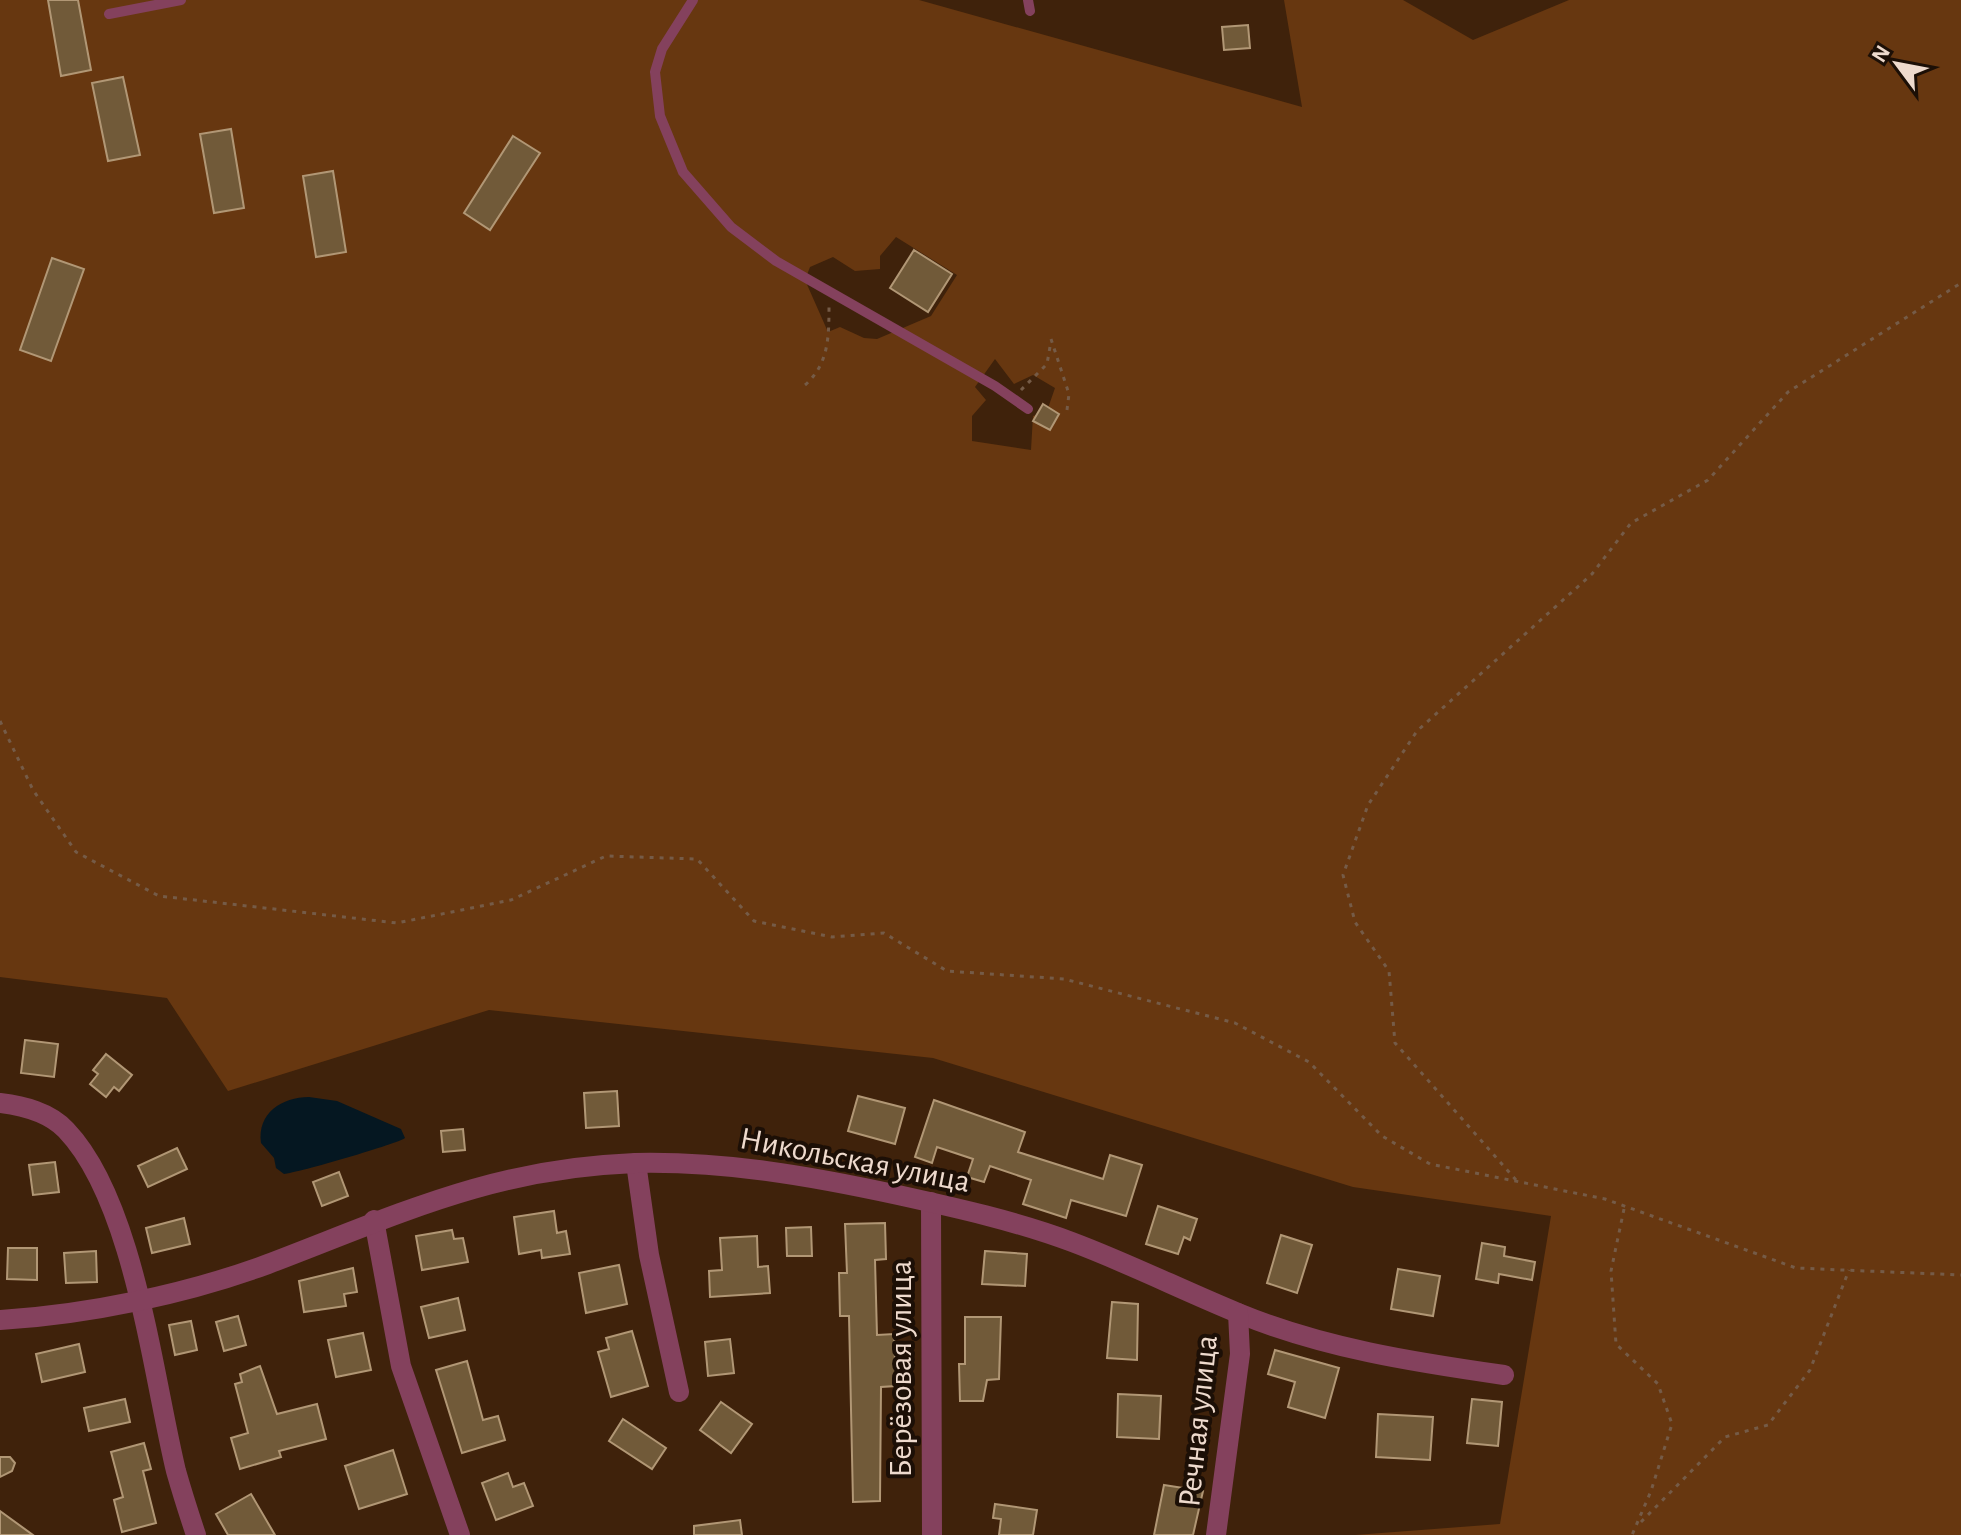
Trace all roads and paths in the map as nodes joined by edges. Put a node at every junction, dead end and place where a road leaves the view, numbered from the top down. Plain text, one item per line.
1 (181, 0) edge
2 (693, 0) edge
3 (109, 14) dead end
4 (1961, 283) edge
5 (827, 290) junction
6 (805, 385) dead end
7 (1014, 399) junction
8 (1028, 409) dead end
9 (1067, 410) dead end
10 (0, 721) edge
11 (0, 1103) edge
12 (636, 1163) junction
13 (1516, 1180) junction
14 (931, 1202) junction
15 (1624, 1209) junction
16 (374, 1220) junction
17 (1849, 1270) junction
18 (1961, 1275) edge
19 (140, 1299) junction
20 (1238, 1313) junction
21 (0, 1320) edge
22 (1504, 1375) dead end
23 (679, 1392) dead end
24 (1638, 1525) junction
25 (196, 1535) edge
26 (460, 1535) edge
27 (932, 1535) edge
28 (1216, 1535) edge
29 (1632, 1535) edge

1 - 3 lane
2 - 5 lane
4 - 13 path
5 - 6 path
5 - 7 lane
7 - 8 lane
7 - 9 path
10 - 13 path
11 - 19 street
12 - 14 street, Никольская улица
12 - 16 street, Никольская улица
12 - 23 street
13 - 15 path
14 - 20 street, Никольская улица
14 - 27 street, Берёзовая улица
15 - 17 path
15 - 24 path
16 - 19 street, Никольская улица
16 - 26 street
17 - 18 path
17 - 24 path
19 - 21 street, Никольская улица
19 - 25 street
20 - 22 street, Никольская улица
20 - 28 street, Речная улица
24 - 29 path

